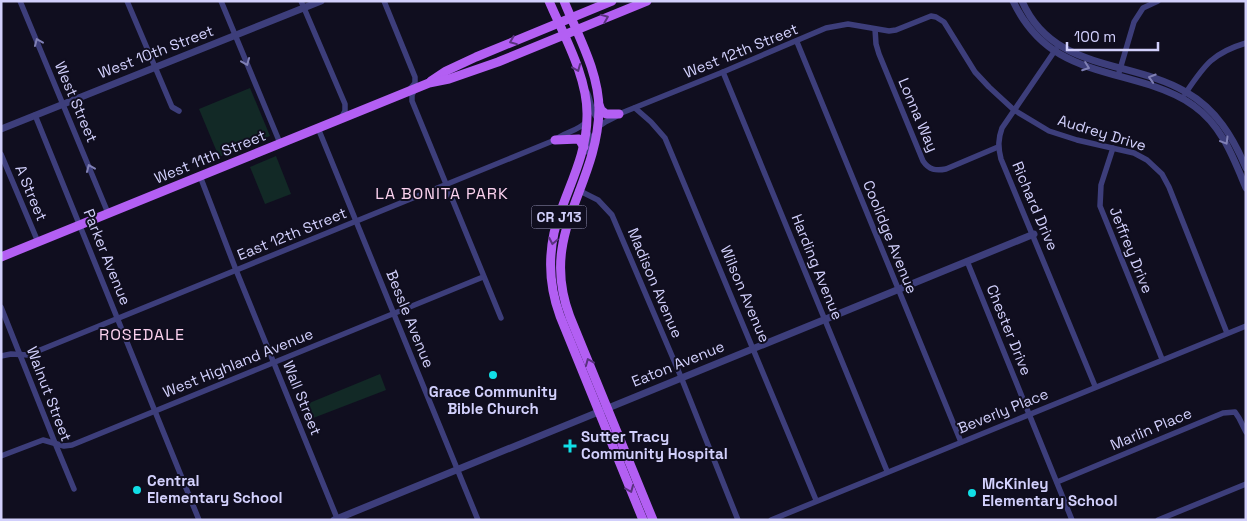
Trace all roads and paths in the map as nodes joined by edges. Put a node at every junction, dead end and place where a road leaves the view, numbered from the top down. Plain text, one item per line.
1 (20, 1) edge
2 (127, 1) edge
3 (221, 1) edge
4 (320, 1) edge
5 (384, 1) edge
6 (550, 1) edge
7 (564, 1) edge
8 (612, 1) edge
9 (646, 1) edge
10 (1013, 1) edge
11 (1022, 1) edge
12 (1158, 1) edge
13 (303, 5) edge
14 (571, 18) junction
15 (558, 23) junction
16 (875, 29) junction
17 (576, 30) junction
18 (564, 35) junction
19 (235, 36) junction
20 (797, 42) junction
21 (1246, 43) edge
22 (1057, 48) junction
23 (156, 67) junction
24 (723, 72) junction
25 (1119, 73) junction
26 (428, 83) junction
27 (583, 85) junction
28 (413, 89) junction
29 (1185, 95) junction
30 (63, 104) junction
31 (599, 105) junction
32 (634, 108) junction
33 (1014, 110) junction
34 (178, 111) dead end
35 (619, 114) junction
36 (35, 115) junction
37 (341, 118) junction
38 (602, 121) junction
39 (585, 126) junction
40 (318, 128) junction
41 (1, 129) edge
42 (555, 140) junction
43 (280, 143) junction
44 (584, 147) junction
45 (998, 148) junction
46 (1113, 148) junction
47 (1, 154) edge
48 (1246, 168) edge
49 (588, 169) junction
50 (200, 176) junction
51 (446, 185) junction
52 (1246, 188) edge
53 (575, 189) junction
54 (108, 213) junction
55 (356, 221) junction
56 (80, 224) junction
57 (1034, 234) junction
58 (38, 242) junction
59 (1, 257) edge
60 (967, 261) junction
61 (236, 270) junction
62 (483, 277) junction
63 (898, 289) junction
64 (1, 307) edge
65 (394, 314) junction
66 (118, 318) junction
67 (501, 318) dead end
68 (825, 319) junction
69 (1246, 326) edge
70 (1227, 333) junction
71 (754, 348) junction
72 (20, 354) junction
73 (1, 356) edge
74 (1162, 359) junction
75 (273, 363) junction
76 (681, 377) junction
77 (1095, 386) junction
78 (603, 409) junction
79 (155, 410) junction
80 (1029, 413) junction
81 (1246, 432) edge
82 (961, 442) junction
83 (54, 443) junction
84 (1, 456) edge
85 (457, 469) junction
86 (886, 471) junction
87 (1057, 482) junction
88 (1246, 484) edge
89 (74, 489) dead end
90 (816, 500) junction
91 (335, 519) edge
92 (199, 520) edge
93 (478, 520) edge
94 (643, 520) edge
95 (653, 520) edge
96 (738, 520) edge
97 (771, 520) edge
98 (1072, 520) edge
99 (1158, 520) edge

30 -> 1 street, West Street
2 - 23 street
3 - 19 street
4 - 13 street, West 10th Street
5 - 28 street
6 - 15 main road
7 - 14 main road
8 - 14 main road, West 11th Street
17 -> 9 main road, West 11th Street
10 - 22 street
11 - 22 street
12 - 25 street
13 - 19 street, West 10th Street
13 - 37 street
14 - 15 main road, West 11th Street
14 - 17 main road
15 - 18 main road, CR J13
15 -> 26 main road, West 11th Street
16 - 20 street, West 12th Street
16 - 33 street, Audrey Drive
16 - 45 street, Lonna Way
17 - 18 main road, West 11th Street
17 - 31 main road, CR J13
18 - 26 main road, West 11th Street
18 -> 27 main road, CR J13
19 - 23 street, West 10th Street
19 -> 43 street
20 - 24 street, West 12th Street
20 - 63 street, Coolidge Avenue
21 - 29 street
22 - 25 street
22 - 33 street, Richard Drive
23 - 30 street, West 10th Street
23 - 34 street
24 - 32 street, West 12th Street
24 - 68 street, Harding Avenue
25 - 29 street
26 - 28 main road, West 11th Street
27 - 38 street
27 - 39 main road, CR J13
28 - 37 main road, West 11th Street
28 - 51 street
29 - 48 street
29 -> 52 street
30 - 36 street, West 10th Street
54 -> 30 street, West Street
31 - 35 main road
31 - 38 main road, CR J13
32 - 35 street, West 12th Street
32 - 71 street, Wilson Avenue
33 - 45 street, Richard Drive
33 - 46 street, Audrey Drive
35 - 38 street
36 - 41 street, West 10th Street
36 - 56 street, Parker Avenue
37 - 40 main road, West 11th Street
38 - 49 main road, CR J13
39 - 42 street, East 12th Street
39 - 44 main road, CR J13
39 - 49 street
40 - 43 main road, West 11th Street
40 - 55 street, Bessle Avenue
42 - 44 main road
42 - 51 street, East 12th Street
43 - 50 main road, West 11th Street
44 - 53 main road, CR J13
45 - 57 street, Richard Drive
46 - 70 street, Audrey Drive
46 - 74 street, Jeffrey Drive
47 - 58 street, A Street
49 - 53 main road, CR J13
50 - 54 main road, West 11th Street
50 - 61 street, Wall Street
51 - 55 street, East 12th Street
51 - 62 street
53 - 76 street, Madison Avenue
53 - 78 main road, CR J13
54 - 56 main road, West 11th Street
55 - 61 street, East 12th Street
55 - 65 street, Bessle Avenue
56 - 58 main road, West 11th Street
56 - 66 street, Parker Avenue
57 - 60 street, Eaton Avenue
57 - 77 street, Richard Drive
58 - 59 main road, West 11th Street
60 - 63 street, Eaton Avenue
60 - 80 street, Chester Drive
61 - 66 street, East 12th Street
61 - 75 street, Wall Street
62 - 65 street, West Highland Avenue
62 - 67 street
63 - 68 street, Eaton Avenue
63 - 82 street, Coolidge Avenue
64 - 72 street, Walnut Street
65 - 75 street, West Highland Avenue
65 - 85 street, Bessle Avenue
66 - 72 street, East 12th Street
66 - 79 street, Parker Avenue
68 - 71 street, Eaton Avenue
68 - 86 street, Harding Avenue
69 - 70 street, Beverly Place
70 - 74 street, Beverly Place
71 - 76 street, Eaton Avenue
71 - 90 street, Wilson Avenue
72 - 73 street, East 12th Street
72 - 83 street, Walnut Street
74 - 77 street, Beverly Place
75 - 79 street, West Highland Avenue
75 - 91 street, Wall Street
76 - 78 street, Eaton Avenue
76 - 96 street, Madison Avenue
77 - 80 street, Beverly Place
78 - 85 street, Eaton Avenue
78 -> 94 main road, CR J13
78 - 95 main road, CR J13
79 - 83 street, West Highland Avenue
79 - 92 street, Parker Avenue
80 - 82 street, Beverly Place
80 - 87 street, Chester Drive
81 - 87 street, Marlin Place
82 - 86 street, Beverly Place
83 - 84 street, West Highland Avenue
83 - 89 street, Walnut Street
85 - 91 street, Eaton Avenue
85 - 93 street, Bessle Avenue
86 - 90 street, Beverly Place
87 - 98 street, Chester Drive
88 - 99 street
90 - 97 street, Beverly Place

